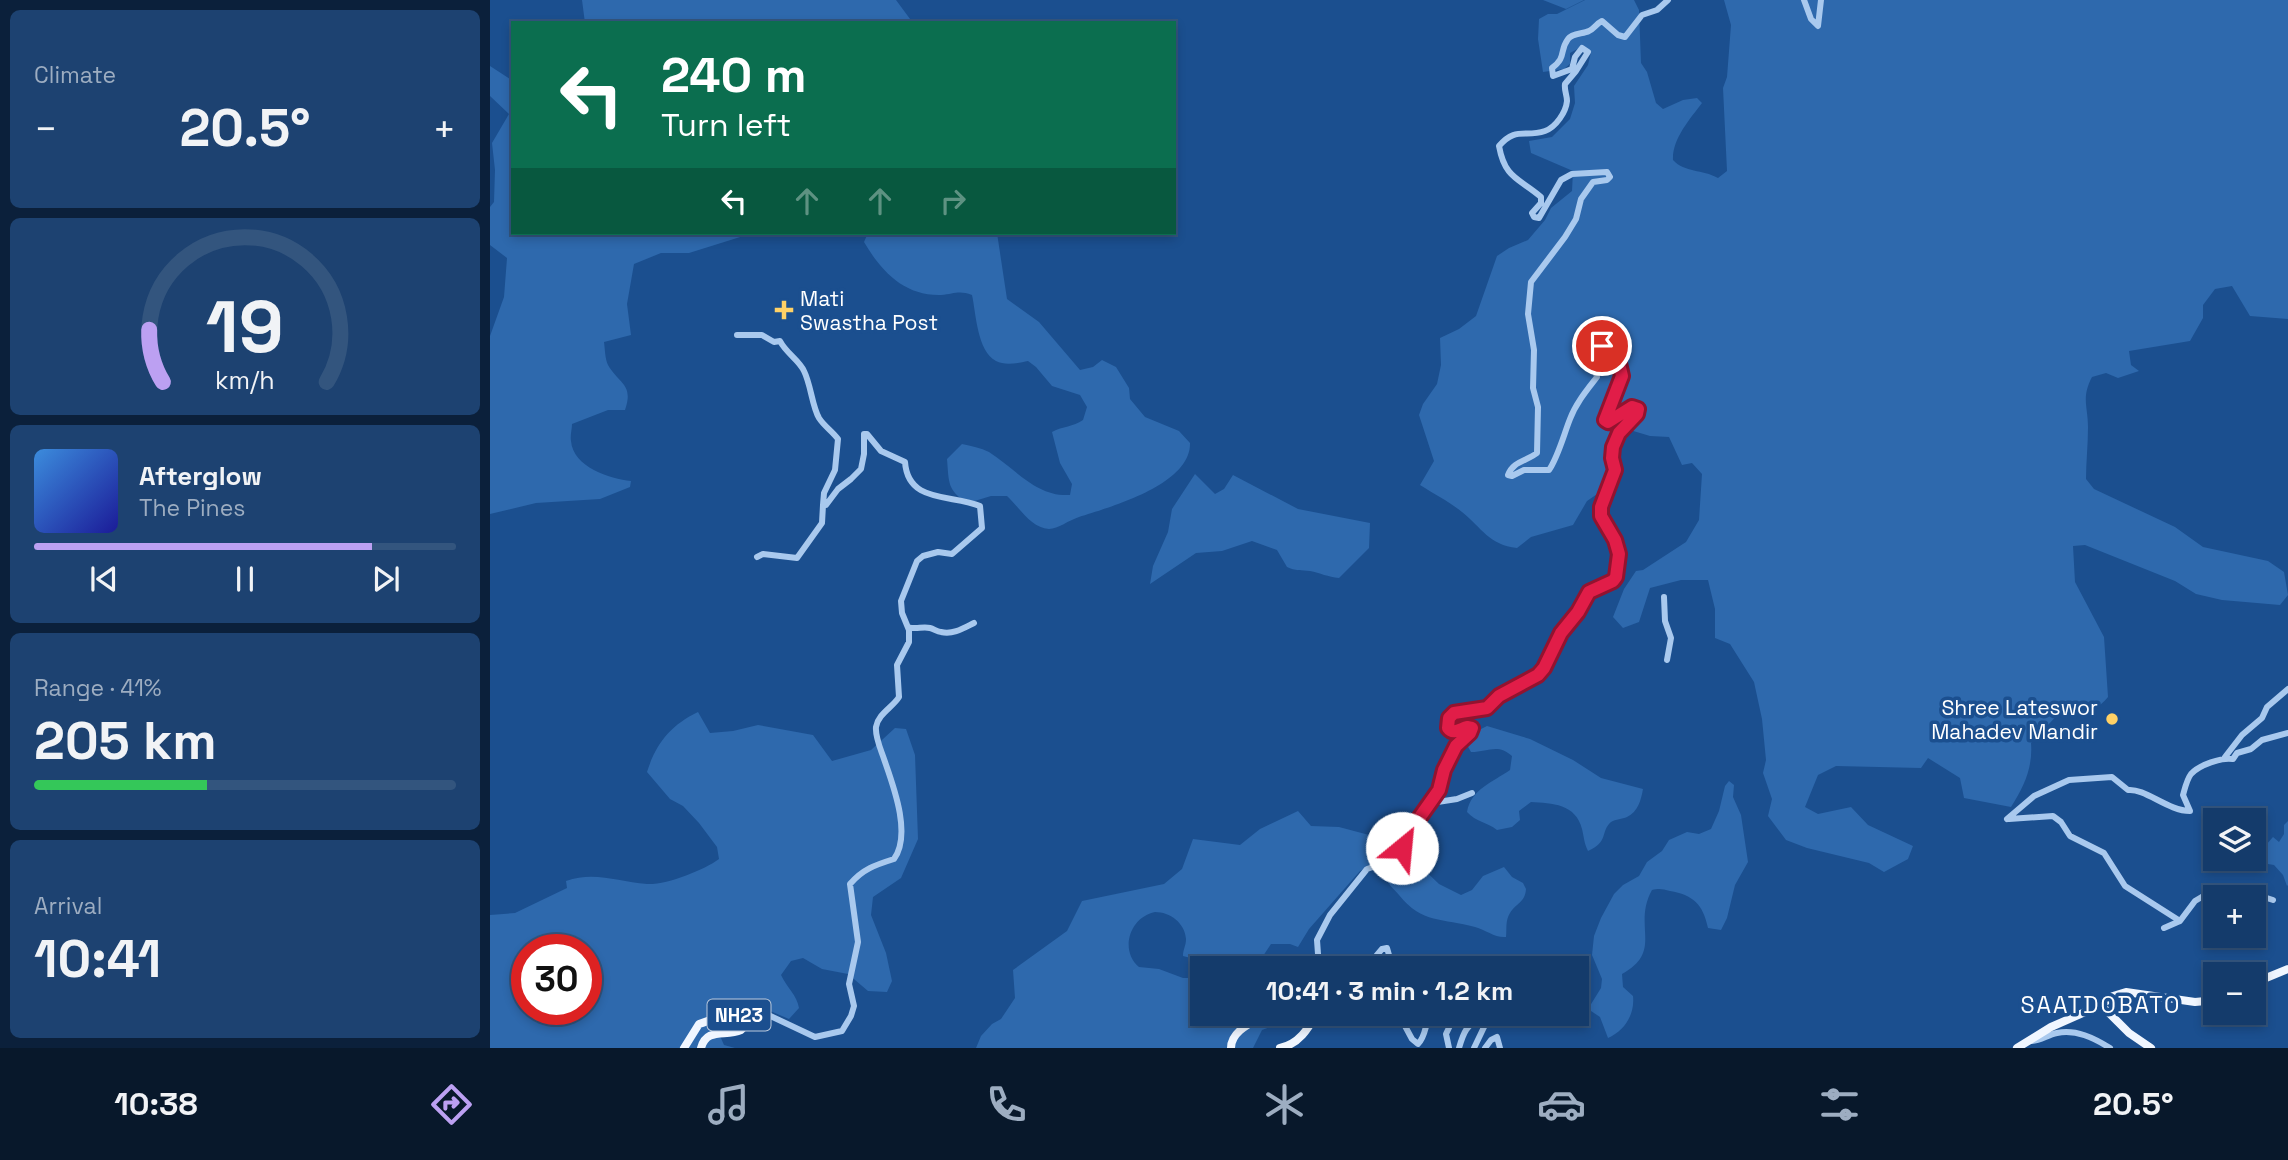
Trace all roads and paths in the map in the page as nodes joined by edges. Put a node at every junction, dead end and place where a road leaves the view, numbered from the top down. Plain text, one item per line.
1 (1668, 0) edge
2 (1804, 0) edge
3 (1821, 0) edge
4 (737, 335) dead end
5 (823, 505) junction
6 (757, 557) dead end
7 (1664, 597) dead end
8 (974, 623) dead end
9 (908, 627) junction
10 (1667, 660) dead end
11 (2288, 690) edge
12 (2288, 733) edge
13 (2225, 757) junction
14 (1472, 793) dead end
15 (1431, 803) junction
16 (2273, 900) dead end
17 (2180, 921) junction
18 (2164, 928) dead end
19 (1318, 956) edge
20 (1375, 956) edge
21 (1389, 956) edge
22 (2288, 970) edge
23 (2266, 978) edge
24 (2203, 1001) edge
25 (2101, 1005) junction
26 (733, 1014) junction
27 (1248, 1026) edge
28 (1309, 1026) edge
29 (1405, 1026) edge
30 (1425, 1026) edge
31 (1450, 1026) edge
32 (2029, 1041) junction
33 (684, 1048) edge
34 (701, 1048) edge
35 (1231, 1048) edge
36 (1280, 1048) edge
37 (1449, 1048) edge
38 (1459, 1048) edge
39 (1474, 1048) edge
40 (1485, 1048) edge
41 (1500, 1048) edge
42 (2017, 1048) edge
43 (2110, 1048) edge
44 (2151, 1048) edge

1 - 15 street
2 - 3 street
4 - 5 street
5 - 6 street
5 - 9 street
7 - 10 street
8 - 9 street
9 - 26 street
11 - 13 street
12 - 13 street
13 - 17 street
14 - 15 street
15 - 19 street
16 - 17 street
17 - 18 street
20 - 21 street
22 - 23 main road
24 - 25 main road
25 - 32 main road
25 - 44 main road
26 - 33 main road, NH23
26 - 34 main road, NH23
27 - 35 main road
28 - 36 main road
29 - 30 street
31 - 37 street
32 - 42 main road
32 - 43 street
38 - 39 street
40 - 41 street

